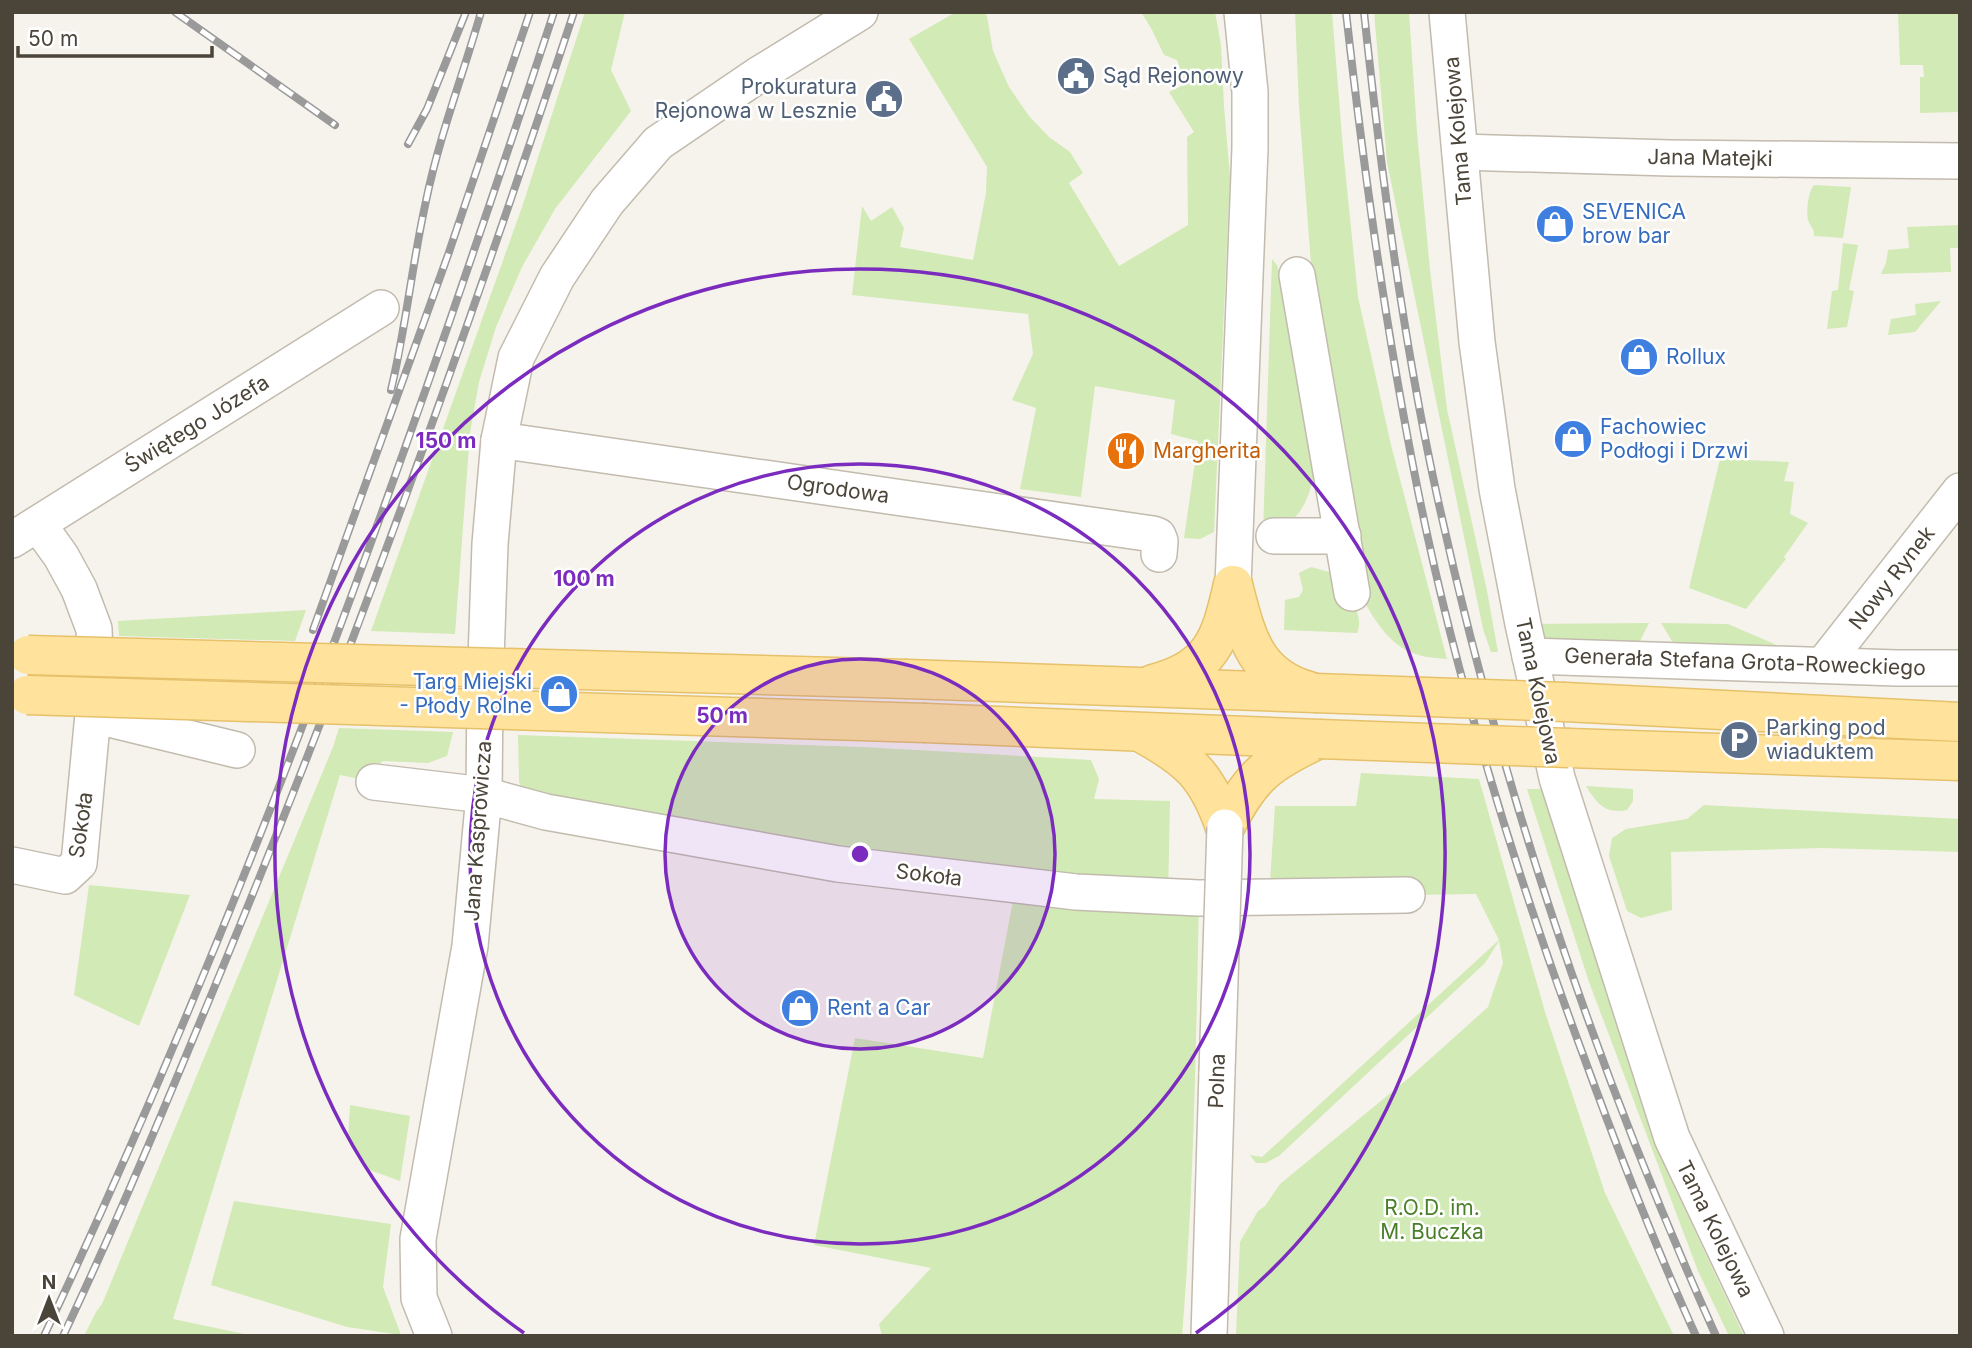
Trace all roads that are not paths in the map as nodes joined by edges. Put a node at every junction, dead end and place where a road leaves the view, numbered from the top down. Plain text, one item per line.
1 (860, 12) edge
2 (1242, 12) edge
3 (1447, 12) edge
4 (1460, 152) junction
5 (1960, 161) edge
6 (1297, 275) dead end
7 (381, 308) dead end
8 (499, 439) junction
9 (1960, 491) edge
10 (25, 532) edge
11 (1274, 536) dead end
12 (1343, 536) junction
13 (1159, 554) dead end
14 (1233, 585) junction
15 (1352, 593) dead end
16 (20, 656) edge
17 (1530, 656) junction
18 (1823, 666) junction
19 (1960, 668) edge
20 (1141, 688) junction
21 (1315, 693) junction
22 (20, 695) edge
23 (93, 715) junction
24 (1945, 721) edge
25 (1140, 732) junction
26 (1319, 739) junction
27 (237, 750) dead end
28 (1945, 761) edge
29 (374, 782) dead end
30 (484, 795) junction
31 (1226, 827) junction
32 (12, 865) edge
33 (1407, 895) dead end
34 (434, 1336) edge
35 (1209, 1336) edge
36 (1766, 1336) edge

1 - 8 street, Jana Kasprowicza
2 - 14 street
3 - 4 street, Tama Kolejowa
4 - 5 street, Jana Matejki
4 - 17 street, Tama Kolejowa
6 - 12 street
7 - 10 street, Świętego Józefa
8 - 13 street, Ogrodowa
8 - 30 street, Jana Kasprowicza
9 - 18 street, Nowy Rynek
10 - 23 street, Sokoła
11 - 12 street
12 - 15 street
14 - 20 main road
14 - 21 main road
16 - 20 main road, bridge
17 - 18 street, Generała Stefana Grota-Roweckiego
17 - 36 street, Tama Kolejowa
18 - 19 street, Generała Stefana Grota-Roweckiego
20 - 21 main road
21 - 24 main road, bridge
22 - 25 main road, bridge
23 - 27 street
23 - 32 street, Sokoła
25 - 26 main road
25 - 31 main road
26 - 28 main road, bridge
26 - 31 main road
29 - 30 street, Sokoła
30 - 33 street, Sokoła
30 - 34 street, Jana Kasprowicza
31 - 35 street, Polna, bridge

